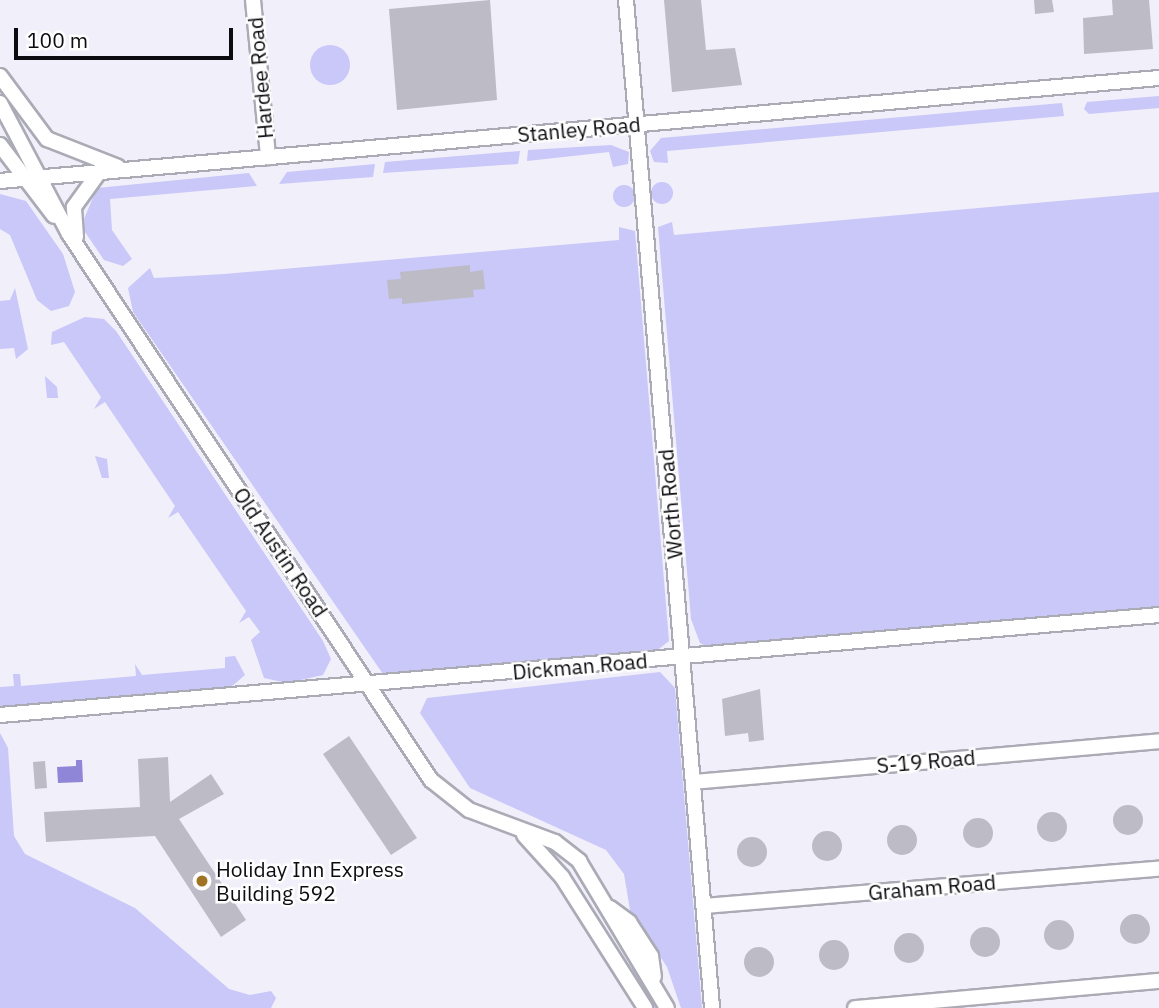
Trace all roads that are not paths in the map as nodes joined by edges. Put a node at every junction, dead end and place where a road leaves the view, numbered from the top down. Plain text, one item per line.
1 (253, 0) edge
2 (626, 0) edge
3 (0, 76) edge
4 (1159, 78) edge
5 (0, 103) edge
6 (636, 124) junction
7 (0, 145) edge
8 (268, 157) junction
9 (126, 169) junction
10 (100, 172) junction
11 (40, 177) junction
12 (22, 179) junction
13 (0, 181) edge
14 (69, 234) junction
15 (79, 249) junction
16 (1159, 615) edge
17 (684, 657) junction
18 (368, 684) junction
19 (0, 715) edge
20 (1159, 741) edge
21 (693, 782) junction
22 (524, 835) junction
23 (1159, 869) edge
24 (705, 905) junction
25 (1159, 981) edge
26 (645, 1008) edge
27 (667, 1008) edge
28 (712, 1008) edge
29 (855, 1008) edge

1 - 8 street, Hardee Road
2 - 6 street, Worth Road
3 - 9 street
4 - 6 street, Stanley Road
5 - 11 street, Old Austin Road
6 - 8 street, Stanley Road
6 - 17 street, Worth Road
7 - 12 street, Old Austin Road
8 - 9 street, Stanley Road
9 - 10 street, Stanley Road
10 - 11 street, Stanley Road
10 - 15 street
11 - 12 street, Stanley Road
11 - 14 street, Old Austin Road
12 - 13 street, Stanley Road
12 - 14 street, Old Austin Road
14 - 15 street, Old Austin Road
15 - 18 street, Old Austin Road
16 - 17 street, Dickman Road
17 - 18 street, Dickman Road
17 - 21 street, Worth Road
18 - 19 street, Dickman Road
18 - 22 street, Old Austin Road
20 - 21 street, S-19 Road
21 - 24 street, Worth Road
22 - 26 street, Old Austin Road
22 - 27 street, Old Austin Road
23 - 24 street, Graham Road
24 - 28 street, Worth Road
25 - 29 street

